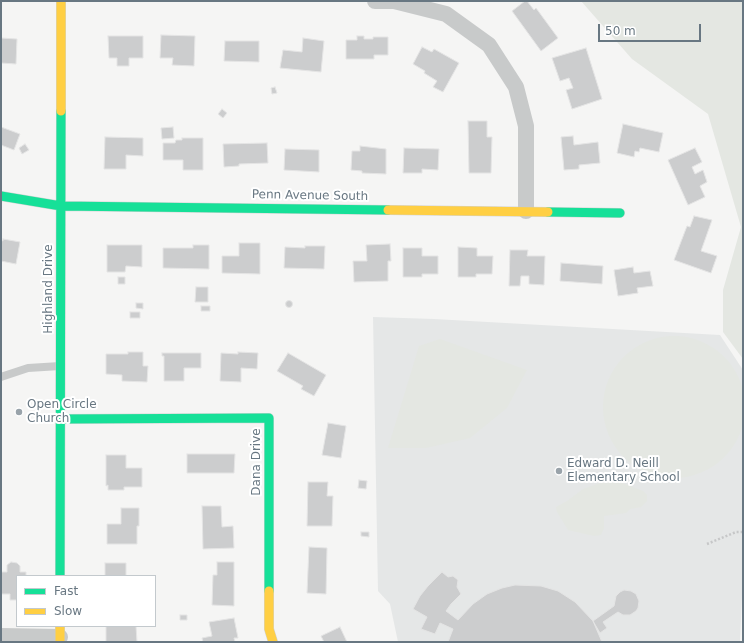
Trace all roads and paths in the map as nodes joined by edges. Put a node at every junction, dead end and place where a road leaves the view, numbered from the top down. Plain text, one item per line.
1 (61, 1) edge
2 (375, 1) edge
3 (1, 196) edge
4 (61, 206) junction
5 (526, 211) junction
6 (620, 213) dead end
7 (61, 366) junction
8 (1, 377) edge
9 (61, 419) junction
10 (743, 532) edge
11 (707, 544) dead end
12 (60, 575) edge
13 (60, 635) edge
14 (1, 636) edge
15 (273, 642) edge

1 - 4 street, Highland Drive
2 - 5 street
3 - 4 street, Penn Avenue South
4 - 5 street, Penn Avenue South
4 - 7 street, Highland Drive
5 - 6 street, Penn Avenue South
7 - 8 lane
7 - 9 street, Highland Drive
9 - 12 street, Highland Drive
9 - 15 street, Dana Drive
10 - 11 path
13 - 14 street

